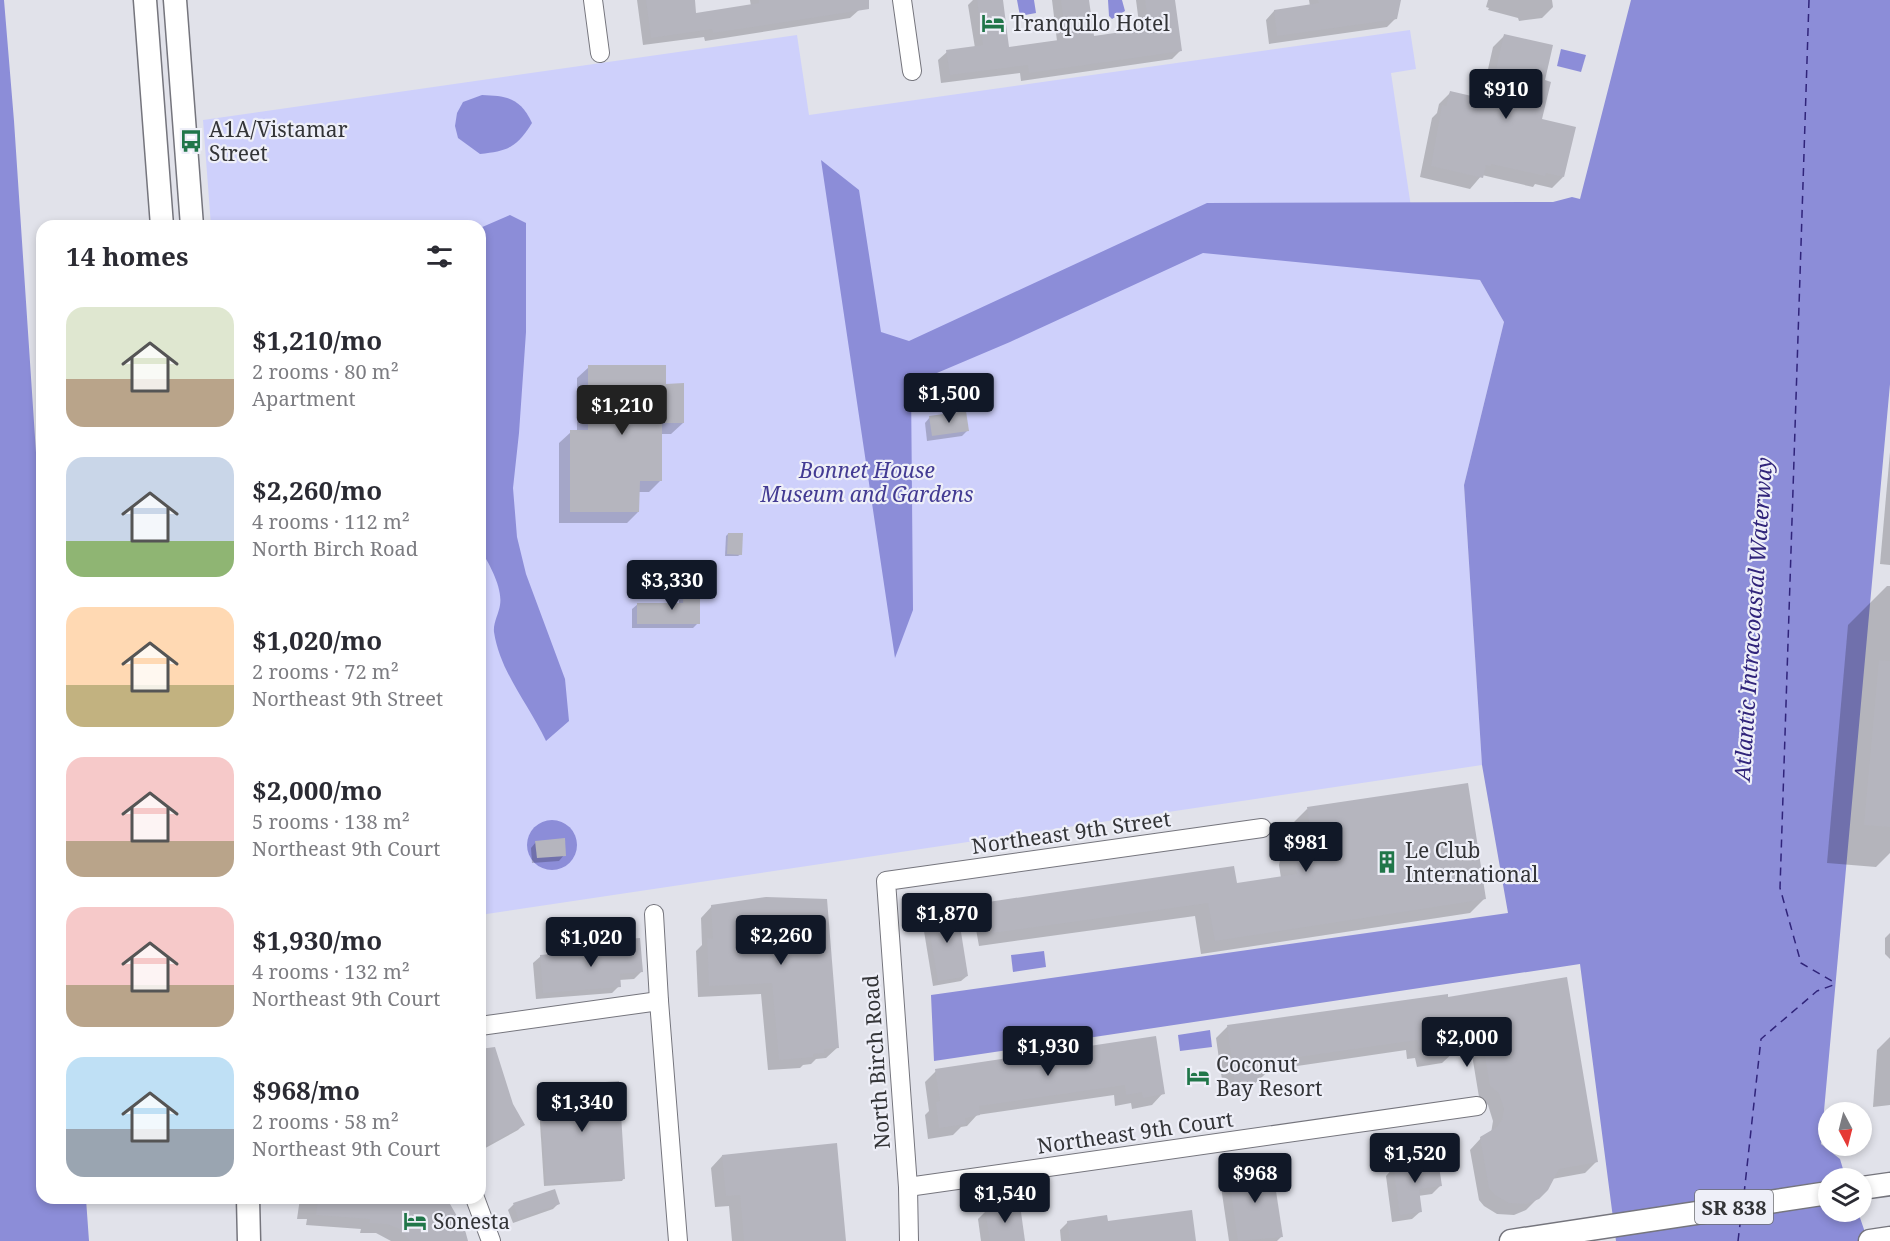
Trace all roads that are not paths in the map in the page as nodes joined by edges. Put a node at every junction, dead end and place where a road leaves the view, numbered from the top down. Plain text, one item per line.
1 (145, 0) edge
2 (175, 0) edge
3 (592, 0) edge
4 (902, 0) edge
5 (600, 53) dead end
6 (912, 71) dead end
7 (162, 220) edge
8 (192, 220) edge
9 (1262, 828) dead end
10 (886, 881) joint
11 (654, 914) dead end
12 (659, 1001) junction
13 (486, 1025) edge
14 (1477, 1106) dead end
15 (1890, 1184) edge
16 (908, 1187) junction
17 (1872, 1187) edge
18 (1818, 1195) edge
19 (248, 1204) edge
20 (477, 1204) edge
21 (1890, 1238) edge
22 (249, 1241) edge
23 (491, 1241) edge
24 (678, 1241) edge
25 (909, 1241) edge
26 (1511, 1241) edge
27 (1870, 1241) edge

1 - 7 main road
2 - 8 main road
3 - 5 street
4 - 6 street
9 - 10 street, Northeast 9th Street
10 - 16 street, North Birch Road
11 - 12 street
12 - 13 street
12 - 24 street
14 - 16 street, Northeast 9th Court
15 - 17 main road
16 - 25 street, North Birch Road
18 - 26 main road, SR 838
19 - 22 main road
20 - 23 street
21 - 27 main road

